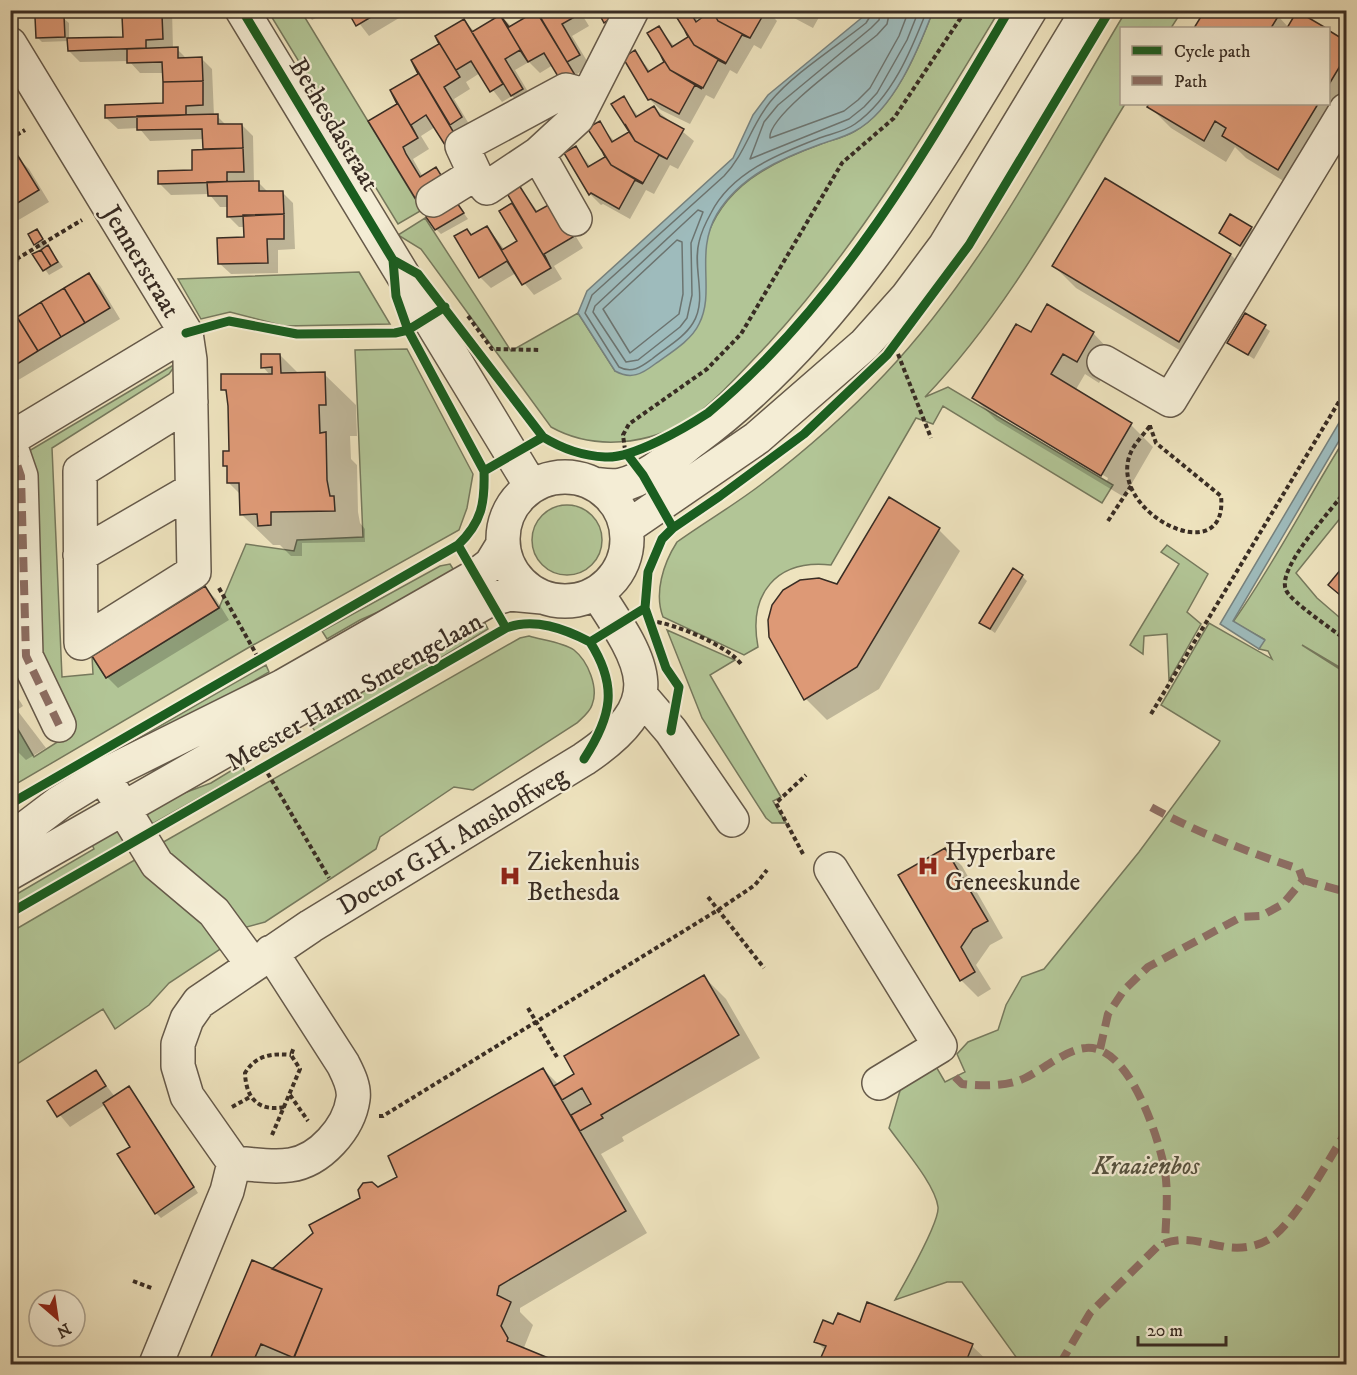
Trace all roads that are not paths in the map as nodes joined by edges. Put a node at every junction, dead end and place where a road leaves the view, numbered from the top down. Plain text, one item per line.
1 (242, 10) edge
2 (632, 10) edge
3 (1030, 10) edge
4 (1088, 10) edge
5 (15, 60) edge
6 (588, 96) junction
7 (1347, 110) edge
8 (538, 154) junction
9 (475, 174) junction
10 (433, 200) dead end
11 (575, 219) dead end
12 (186, 333) junction
13 (1104, 362) dead end
14 (191, 402) junction
15 (10, 442) edge
16 (594, 484) junction
17 (531, 486) junction
18 (192, 490) junction
19 (626, 528) junction
20 (502, 546) junction
21 (80, 555) junction
22 (597, 592) junction
23 (542, 597) junction
24 (641, 696) junction
25 (59, 725) dead end
26 (104, 775) junction
27 (122, 808) junction
28 (732, 820) dead end
29 (10, 840) edge
30 (831, 869) road end
31 (10, 873) edge
32 (262, 958) junction
33 (879, 1083) dead end
34 (247, 1164) junction
35 (156, 1365) edge

1 - 17 street, Bethesdastraat
2 - 6 street
3 - 16 street
4 - 19 street
5 - 12 street, Jennerstraat
6 - 8 street
6 - 9 street
7 - 13 street
8 - 9 street
8 - 11 street
9 - 10 street
12 - 14 street
12 - 15 street, Jennerstraat
14 - 18 street
14 - 21 street
15 - 25 street
16 - 17 street
16 - 19 street
17 - 20 street
18 - 21 street
18 - 21 street
19 - 22 street
20 - 23 street
20 - 26 street, Meester Harm Smeengelaan
22 - 23 street
22 - 24 street
23 - 27 street, Meester Harm Smeengelaan
24 - 28 street
24 - 32 street, Doctor G.H. Amshoffweg
26 - 27 street
26 - 29 street, Meester Harm Smeengelaan
27 - 31 street, Meester Harm Smeengelaan
27 - 32 street
30 - 33 street
32 - 34 street, Doctor G.H. Amshoffweg
32 - 34 street
34 - 35 street

